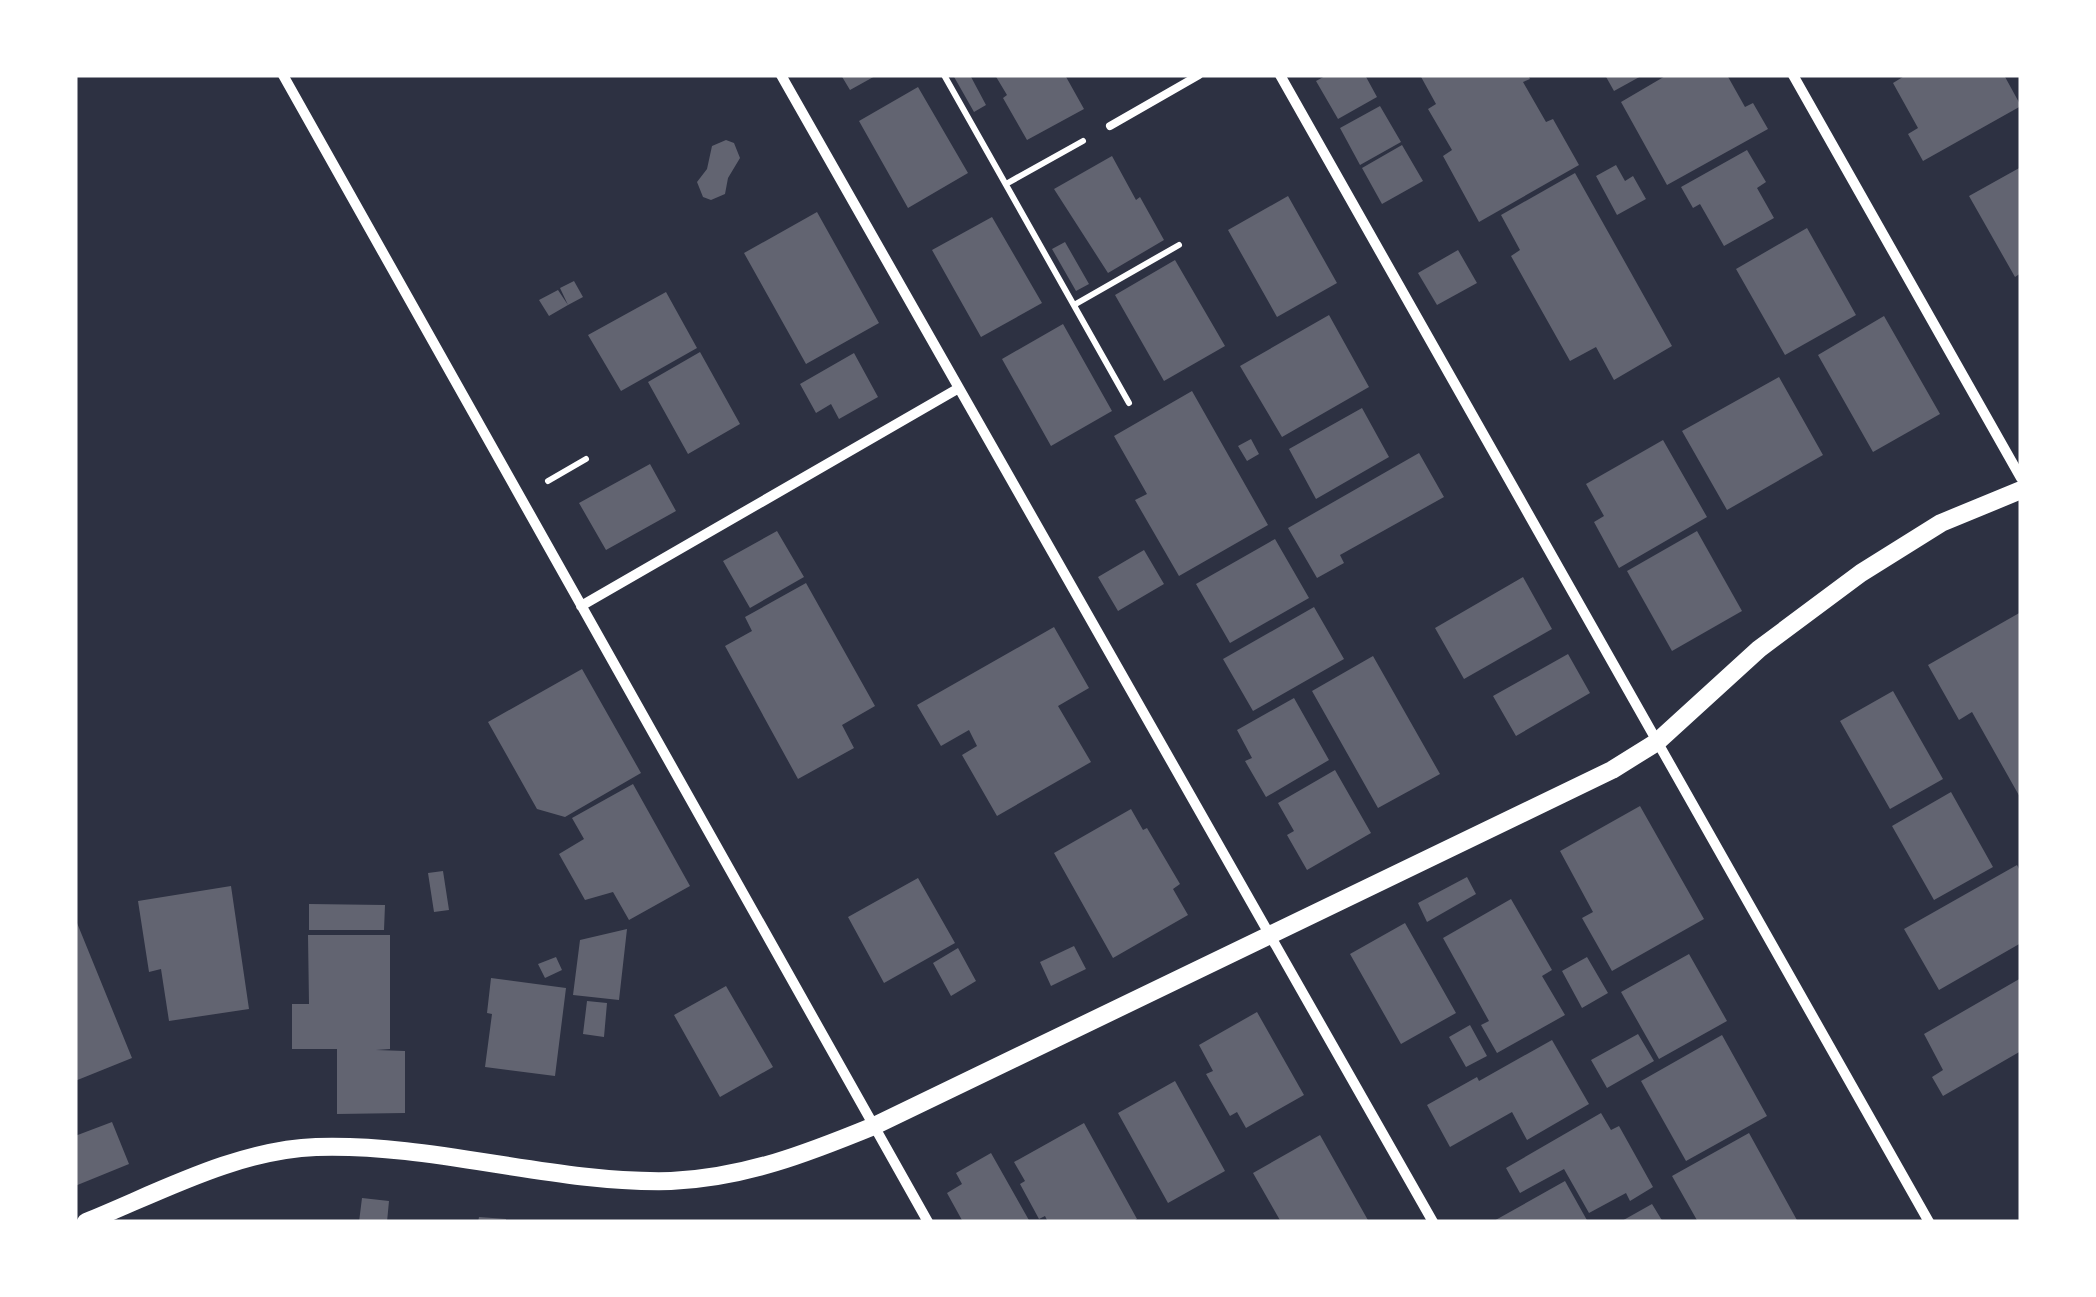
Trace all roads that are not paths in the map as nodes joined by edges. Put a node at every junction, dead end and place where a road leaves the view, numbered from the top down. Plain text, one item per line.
1 (283, 75) edge
2 (781, 75) edge
3 (1200, 75) edge
4 (1280, 75) edge
5 (1794, 75) edge
6 (1110, 126) road end
7 (959, 388) junction
8 (2021, 478) edge
9 (2021, 490) edge
10 (582, 606) junction
11 (1657, 742) junction
12 (1271, 936) junction
13 (874, 1126) junction
14 (86, 1222) edge
15 (928, 1222) edge
16 (1434, 1222) edge
17 (1929, 1222) edge

1 - 10 street
2 - 7 street
3 - 6 lane
4 - 11 street
5 - 8 street
7 - 10 street
7 - 12 street
9 - 11 street
10 - 13 street
11 - 12 street
11 - 17 street
12 - 13 street
12 - 16 street
13 - 14 street
13 - 15 street

